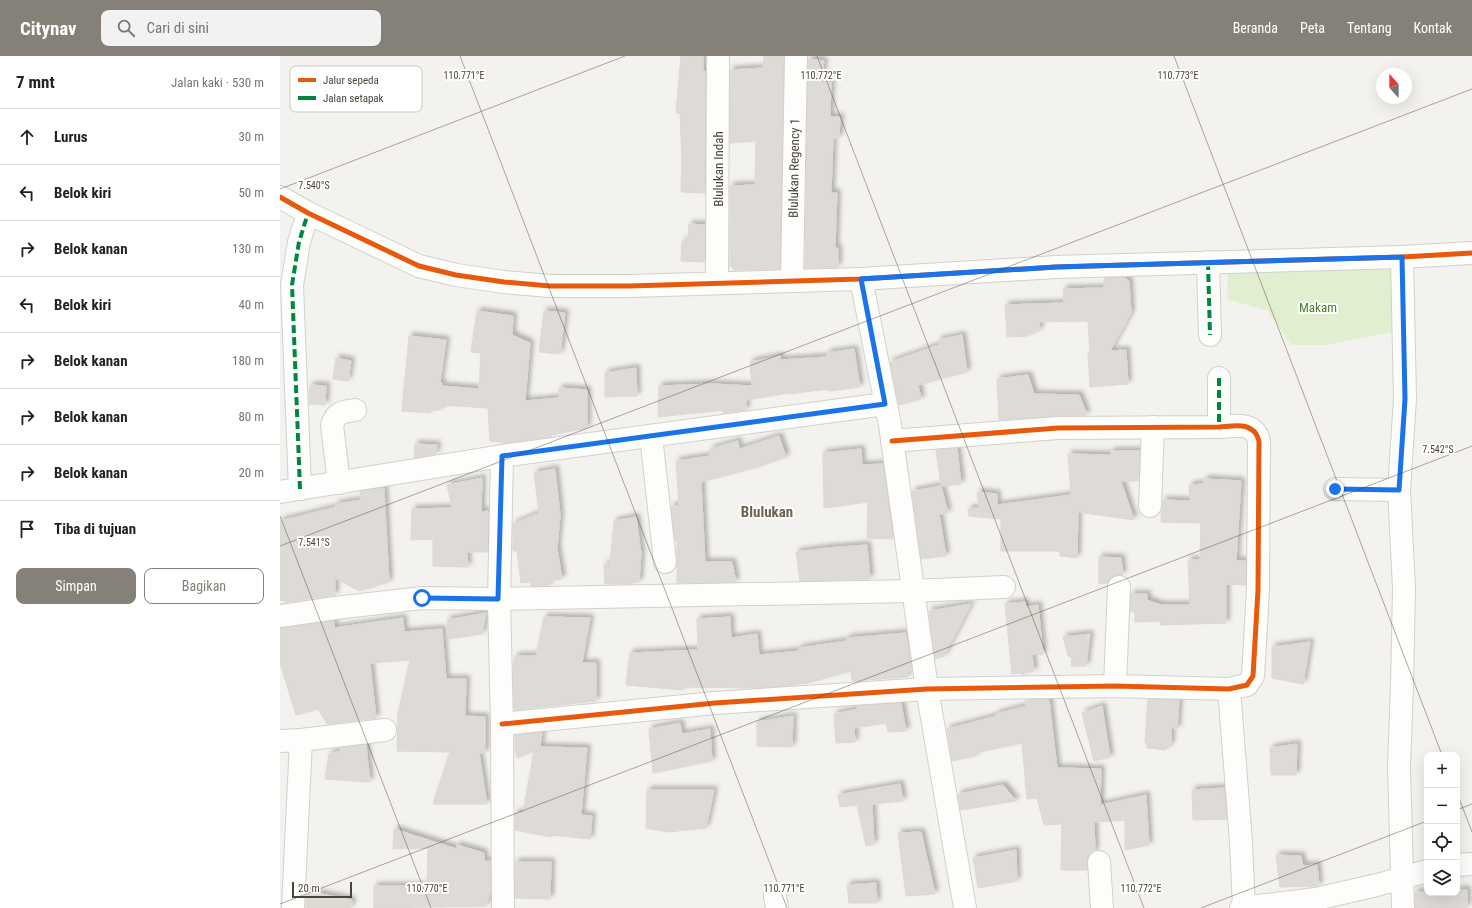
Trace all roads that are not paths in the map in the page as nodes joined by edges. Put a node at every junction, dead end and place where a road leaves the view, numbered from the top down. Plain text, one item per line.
1 (718, 56) edge
2 (796, 56) edge
3 (280, 197) edge
4 (308, 213) junction
5 (1472, 253) edge
6 (1402, 257) junction
7 (1208, 262) junction
8 (861, 279) junction
9 (792, 280) junction
10 (717, 283) junction
11 (1210, 335) dead end
12 (1219, 378) dead end
13 (885, 404) junction
14 (355, 410) dead end
15 (1153, 427) junction
16 (1219, 427) junction
17 (651, 436) junction
18 (892, 441) junction
19 (502, 456) junction
20 (339, 483) junction
21 (1335, 489) dead end
22 (290, 490) edge
23 (1399, 490) junction
24 (1150, 506) dead end
25 (665, 562) dead end
26 (1004, 587) dead end
27 (1119, 587) dead end
28 (912, 591) junction
29 (498, 599) junction
30 (280, 616) edge
31 (1115, 686) junction
32 (927, 689) junction
33 (1229, 689) junction
34 (502, 724) junction
35 (385, 730) dead end
36 (291, 741) edge
37 (1099, 862) dead end
38 (1472, 864) edge
39 (1460, 865) edge
40 (1424, 872) edge
41 (1402, 878) junction
42 (293, 908) edge
43 (503, 908) edge
44 (965, 908) edge
45 (1102, 908) edge
46 (1243, 908) edge
47 (1402, 908) edge

1 - 10 street, Blulukan Indah
2 - 9 street, Blulukan Regency 1
3 - 4 street
4 - 10 street
4 - 22 street
5 - 6 street
6 - 7 street
6 - 23 street
7 - 8 street
7 - 11 street
8 - 9 street
8 - 13 street
9 - 10 street
12 - 16 street
13 - 17 street
13 - 18 street
14 - 20 street
15 - 16 street
15 - 18 street
15 - 24 street
16 - 33 street
17 - 19 street
17 - 25 street
18 - 28 street
19 - 20 street
19 - 29 street
20 - 22 street
21 - 23 street
23 - 41 street
26 - 28 street
27 - 31 street
28 - 29 street
28 - 32 street
29 - 30 street
29 - 34 street
31 - 32 street
31 - 33 street
32 - 34 street
32 - 44 street
33 - 46 street
34 - 43 street
35 - 36 street
36 - 42 street
37 - 45 street
38 - 39 street
40 - 41 street
41 - 46 street
41 - 47 street

